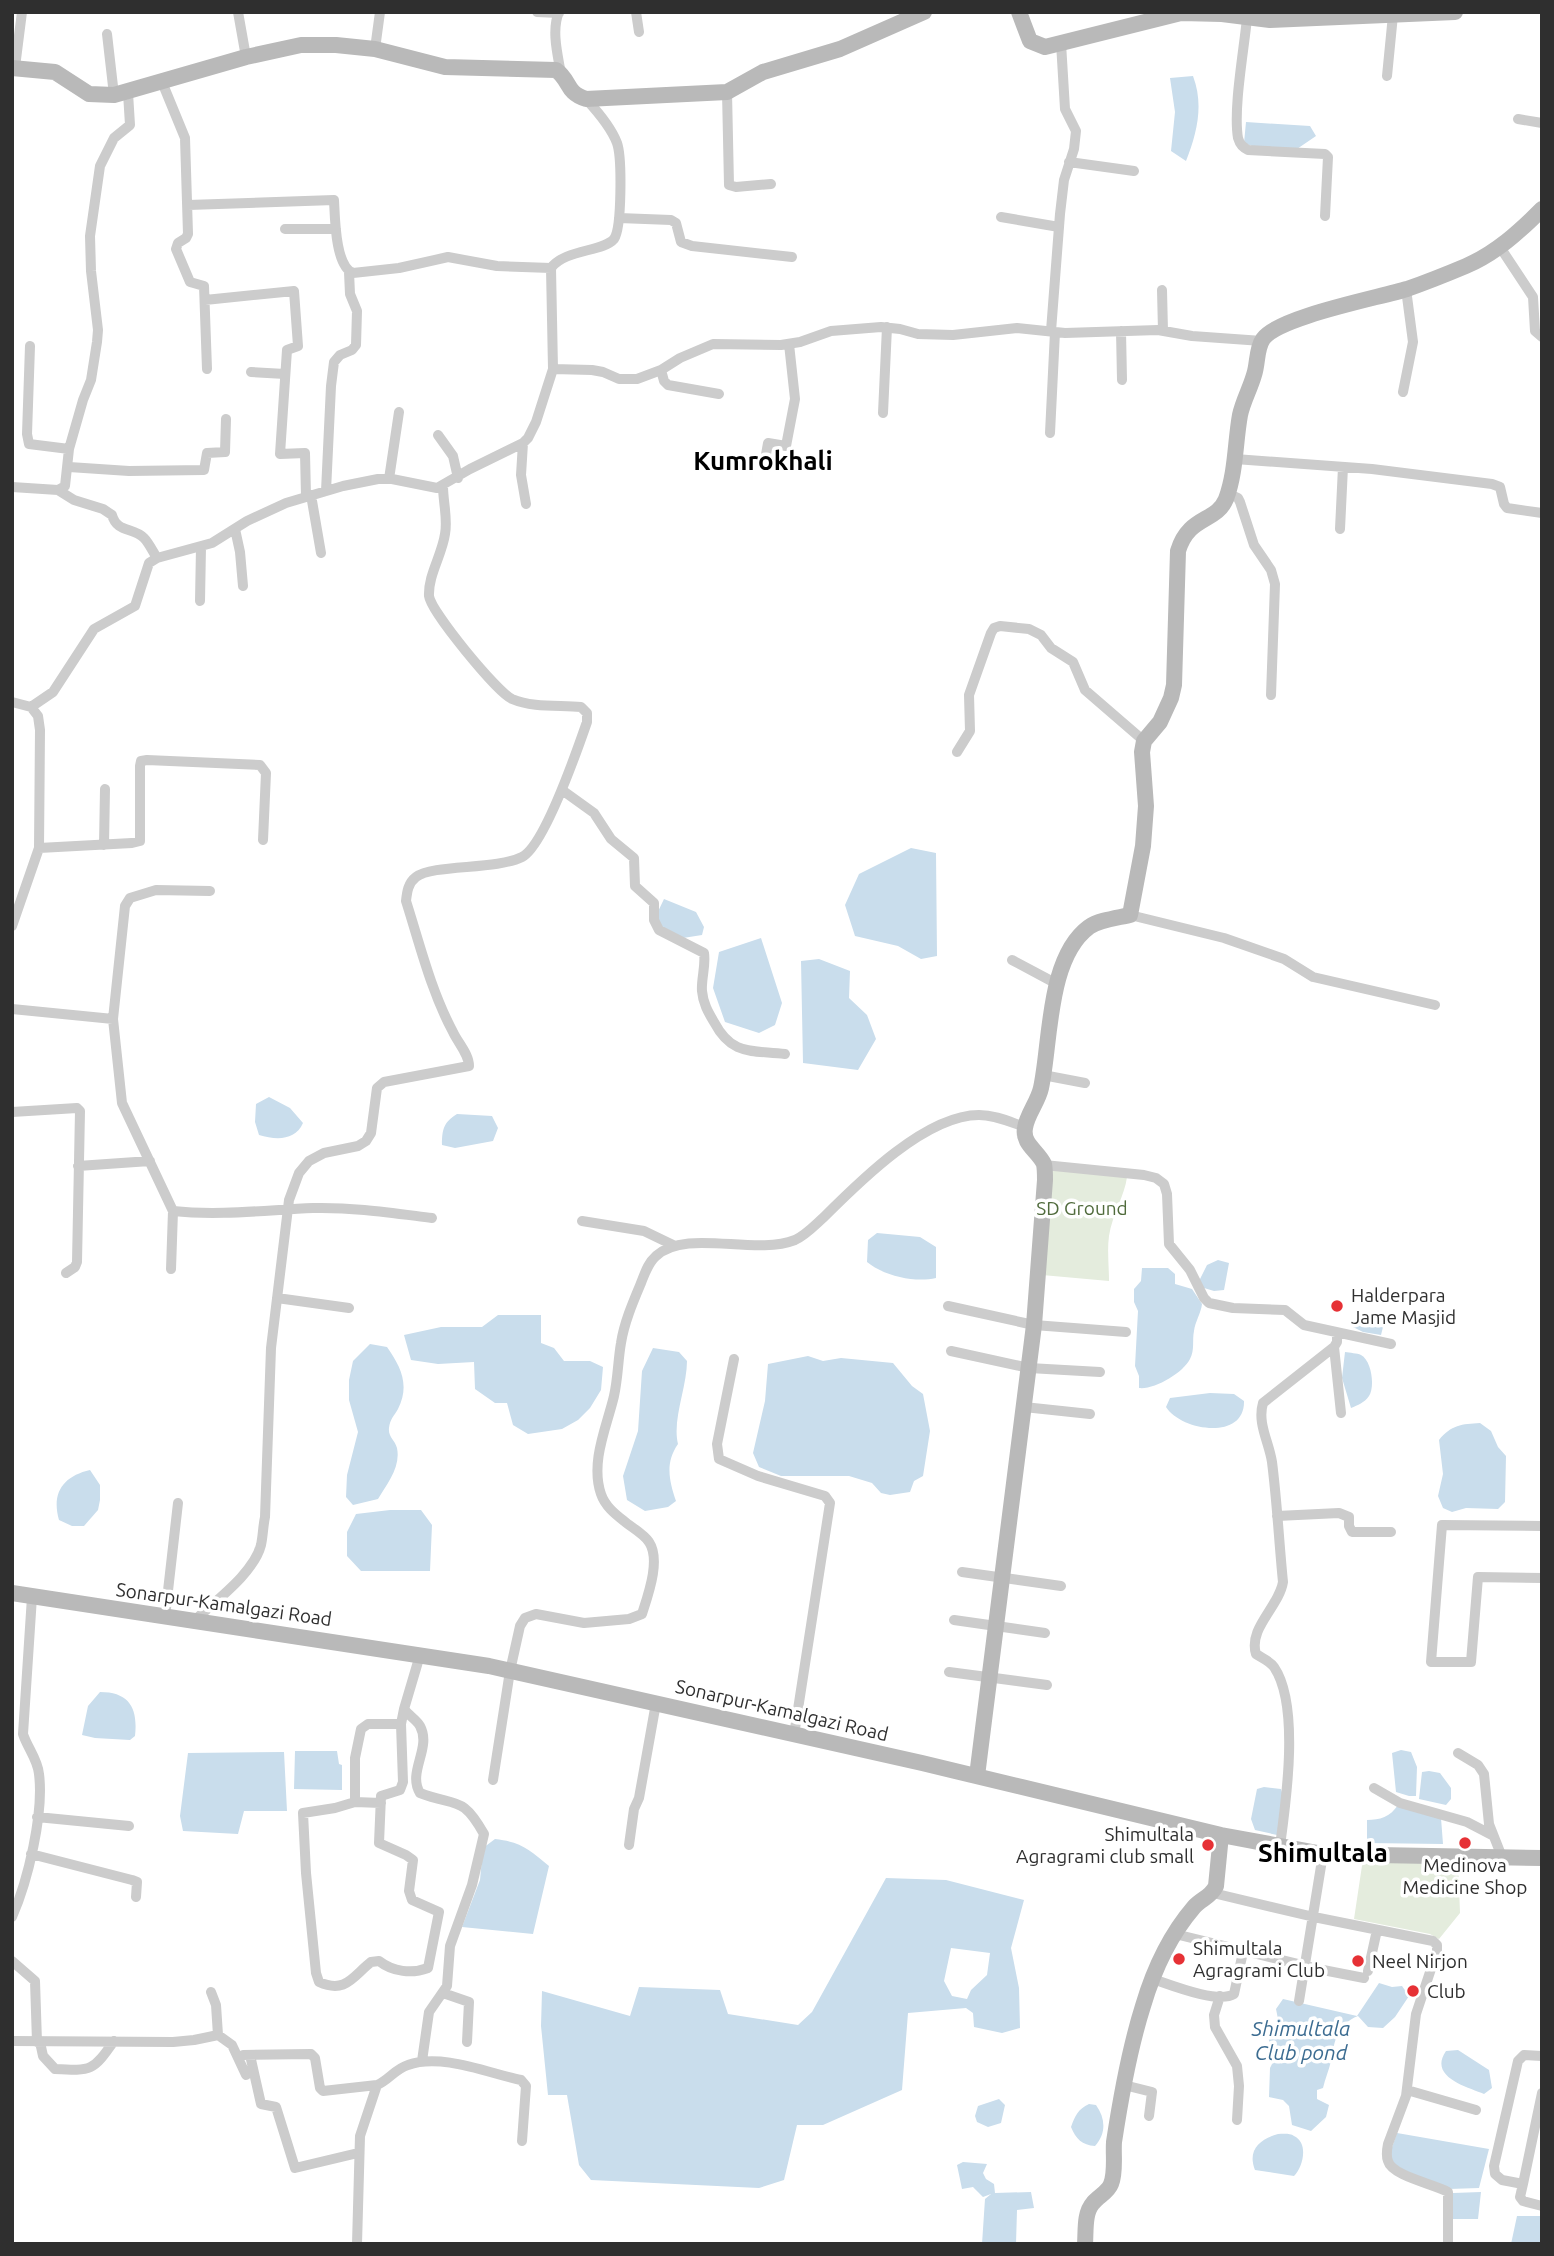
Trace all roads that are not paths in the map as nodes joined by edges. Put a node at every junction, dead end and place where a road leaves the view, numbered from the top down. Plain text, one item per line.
1 (22, 12) edge
2 (238, 12) edge
3 (380, 12) edge
4 (537, 12) edge
5 (636, 12) edge
6 (924, 12) edge
7 (1019, 12) edge
8 (1455, 12) edge
9 (559, 13) edge
10 (1222, 13) edge
11 (1393, 15) junction
12 (1247, 18) junction
13 (639, 32) dead end
14 (107, 34) dead end
15 (1060, 43) junction
16 (375, 49) junction
17 (246, 57) junction
18 (14, 67) edge
19 (561, 74) junction
20 (1387, 76) dead end
21 (162, 82) junction
22 (727, 92) junction
23 (121, 94) junction
24 (586, 99) junction
25 (1518, 119) dead end
26 (1542, 123) edge
27 (1069, 162) junction
28 (1134, 172) dead end
29 (771, 184) dead end
30 (188, 205) junction
31 (1542, 209) edge
32 (1325, 216) dead end
33 (1001, 217) dead end
34 (619, 218) junction
35 (1059, 227) junction
36 (285, 229) dead end
37 (336, 229) junction
38 (1500, 247) junction
39 (792, 257) dead end
40 (551, 268) junction
41 (349, 272) junction
42 (1406, 289) junction
43 (1162, 290) dead end
44 (205, 300) junction
45 (887, 327) junction
46 (1121, 331) junction
47 (1163, 331) junction
48 (1053, 332) junction
49 (1542, 337) edge
50 (1262, 341) junction
51 (789, 344) junction
52 (30, 346) dead end
53 (207, 369) dead end
54 (553, 369) junction
55 (661, 370) junction
56 (251, 372) dead end
57 (285, 374) junction
58 (1122, 380) dead end
59 (1403, 392) dead end
60 (719, 394) dead end
61 (399, 412) dead end
62 (883, 413) dead end
63 (226, 419) dead end
64 (1050, 433) dead end
65 (438, 435) dead end
66 (523, 443) junction
67 (69, 449) junction
68 (720, 459) dead end
69 (1235, 459) junction
70 (69, 467) junction
71 (1343, 467) junction
72 (458, 478) junction
73 (388, 479) junction
74 (443, 486) junction
75 (12, 487) edge
76 (58, 490) junction
77 (326, 491) junction
78 (1227, 493) junction
79 (309, 496) junction
80 (526, 504) dead end
81 (1542, 513) edge
82 (235, 529) junction
83 (1340, 529) dead end
84 (201, 547) junction
85 (321, 553) dead end
86 (157, 558) junction
87 (243, 586) dead end
88 (200, 601) dead end
89 (1271, 695) dead end
90 (12, 702) edge
91 (32, 707) junction
92 (1144, 741) junction
93 (957, 752) dead end
94 (105, 789) dead end
95 (562, 790) junction
96 (263, 840) dead end
97 (104, 845) junction
98 (38, 848) junction
99 (211, 891) dead end
100 (15, 912) edge
101 (1130, 915) junction
102 (12, 926) edge
103 (1012, 960) dead end
104 (1057, 984) junction
105 (1435, 1005) dead end
106 (12, 1009) edge
107 (113, 1018) junction
108 (785, 1054) dead end
109 (1043, 1075) junction
110 (1085, 1083) dead end
111 (12, 1112) edge
112 (1025, 1127) junction
113 (149, 1161) junction
114 (1044, 1165) junction
115 (78, 1166) junction
116 (287, 1211) junction
117 (173, 1212) junction
118 (432, 1219) dead end
119 (582, 1221) dead end
120 (673, 1245) junction
121 (172, 1269) dead end
122 (66, 1273) dead end
123 (277, 1298) junction
124 (948, 1306) dead end
125 (349, 1308) dead end
126 (1034, 1325) junction
127 (1126, 1332) dead end
128 (1337, 1333) junction
129 (1391, 1344) dead end
130 (1334, 1347) junction
131 (951, 1351) dead end
132 (734, 1359) dead end
133 (1029, 1368) junction
134 (1100, 1372) dead end
135 (1024, 1407) junction
136 (1341, 1413) dead end
137 (1090, 1414) dead end
138 (178, 1503) dead end
139 (1277, 1516) junction
140 (1542, 1526) edge
141 (1391, 1532) dead end
142 (962, 1572) dead end
143 (1003, 1578) junction
144 (1542, 1578) edge
145 (1061, 1586) dead end
146 (12, 1593) edge
147 (32, 1597) junction
148 (165, 1618) junction
149 (195, 1620) junction
150 (954, 1620) dead end
151 (996, 1625) junction
152 (1045, 1633) dead end
153 (420, 1655) junction
154 (510, 1671) junction
155 (949, 1672) dead end
156 (989, 1677) junction
157 (1047, 1685) dead end
158 (656, 1703) junction
159 (404, 1710) junction
160 (401, 1724) junction
161 (794, 1735) junction
162 (1458, 1753) dead end
163 (977, 1776) junction
164 (493, 1780) dead end
165 (1374, 1788) dead end
166 (355, 1802) junction
167 (381, 1803) junction
168 (37, 1817) junction
169 (129, 1826) dead end
170 (1221, 1835) junction
171 (1492, 1835) junction
172 (629, 1845) dead end
173 (1280, 1846) junction
174 (31, 1854) junction
175 (1324, 1854) junction
176 (1502, 1857) junction
177 (1542, 1858) edge
178 (1213, 1893) junction
179 (136, 1897) dead end
180 (12, 1917) edge
181 (1314, 1917) junction
182 (1377, 1930) junction
183 (1175, 1934) junction
184 (1243, 1952) junction
185 (12, 1961) edge
186 (1306, 1966) junction
187 (1153, 1979) junction
188 (211, 1992) dead end
189 (443, 1993) junction
190 (1220, 1996) junction
191 (1299, 2001) dead end
192 (218, 2035) junction
193 (114, 2040) junction
194 (12, 2041) edge
195 (39, 2042) junction
196 (467, 2042) dead end
197 (237, 2055) junction
198 (250, 2055) junction
199 (1542, 2056) edge
200 (422, 2061) junction
201 (246, 2075) dead end
202 (377, 2085) junction
203 (1124, 2085) junction
204 (1407, 2090) junction
205 (1542, 2093) edge
206 (1476, 2110) dead end
207 (1149, 2116) dead end
208 (1237, 2120) dead end
209 (522, 2140) dead end
210 (358, 2153) junction
211 (1523, 2184) junction
212 (1542, 2206) edge
213 (357, 2244) edge
214 (1085, 2244) edge
215 (1448, 2244) edge

1 - 18 street
2 - 17 street
3 - 16 street
4 - 9 street
5 - 13 street
6 - 22 street
7 - 15 street
8 - 11 street
9 - 19 street
10 - 12 street
10 - 15 street
11 - 12 street
11 - 20 street
12 - 32 street
14 - 23 street
15 - 27 street
16 - 17 street
16 - 19 street
17 - 21 street
18 - 23 street
19 - 24 street
21 - 23 street
21 - 30 street
22 - 24 street
22 - 29 street
23 - 67 street
24 - 34 street
25 - 26 street
27 - 28 street
27 - 35 street
30 - 37 street
30 - 44 street
31 - 38 street
33 - 35 street
34 - 39 street
34 - 40 street
35 - 48 street
36 - 37 street
37 - 41 street
38 - 42 street
38 - 49 street
40 - 41 street
40 - 54 street
41 - 77 street
42 - 50 street
42 - 59 street
43 - 47 street
44 - 53 street
44 - 57 street
45 - 48 street
45 - 51 street
45 - 62 street
46 - 47 street
46 - 48 street
46 - 58 street
47 - 50 street
48 - 64 street
50 - 69 street
51 - 55 street
51 - 68 street
52 - 67 street
54 - 55 street
54 - 66 street
55 - 60 street
56 - 57 street
57 - 79 street
61 - 73 street
63 - 70 street
65 - 72 street
66 - 72 street
66 - 80 street
67 - 70 street
69 - 71 street
69 - 78 street
70 - 76 street
71 - 81 street
71 - 83 street
72 - 74 street
73 - 74 street
73 - 77 street
74 - 95 street
75 - 76 street
76 - 86 street
77 - 79 street
78 - 89 street
78 - 92 street
79 - 82 street
79 - 85 street
82 - 84 street
82 - 87 street
84 - 86 street
84 - 88 street
86 - 91 street
90 - 91 street
91 - 98 street
92 - 93 street
92 - 101 street
94 - 97 street
95 - 108 street
95 - 116 street
96 - 97 street
97 - 98 street
98 - 100 street
99 - 107 street
100 - 102 street
101 - 104 street
101 - 105 street
103 - 104 street
104 - 109 street
106 - 107 street
107 - 113 street
109 - 110 street
109 - 112 street
111 - 115 street
112 - 114 street
112 - 120 street
113 - 115 street
113 - 117 street
114 - 126 street
114 - 128 street
115 - 122 street
116 - 117 street
116 - 118 street
116 - 123 street
117 - 121 street
119 - 120 street
120 - 154 street
123 - 125 street
123 - 149 street
124 - 126 street
126 - 127 street
126 - 133 street
128 - 129 street
128 - 130 street
130 - 136 street
130 - 139 street
131 - 133 street
132 - 161 street
133 - 134 street
133 - 135 street
135 - 137 street
135 - 143 street
138 - 148 street
139 - 141 street
139 - 173 street
140 - 144 street
142 - 143 street
143 - 145 street
143 - 151 street
146 - 147 street, Sonarpur-Kamalgazi Road
147 - 148 street, Sonarpur-Kamalgazi Road
147 - 168 street
148 - 149 street, Sonarpur-Kamalgazi Road
149 - 153 street, Sonarpur-Kamalgazi Road
150 - 151 street
151 - 152 street
151 - 156 street
153 - 154 street, Sonarpur-Kamalgazi Road
153 - 159 street
154 - 158 street, Sonarpur-Kamalgazi Road
154 - 164 street
155 - 156 street
156 - 157 street
156 - 163 street
158 - 161 street, Sonarpur-Kamalgazi Road
158 - 172 street
159 - 160 street
159 - 189 street
160 - 166 street
160 - 167 street
161 - 163 street, Sonarpur-Kamalgazi Road
162 - 171 street
163 - 170 street, Sonarpur-Kamalgazi Road
165 - 171 street
166 - 167 street
166 - 167 street
168 - 169 street
168 - 174 street
170 - 173 street, Sonarpur-Kamalgazi Road
170 - 178 street
171 - 176 street
173 - 175 street, Sonarpur-Kamalgazi Road
174 - 179 street
174 - 180 street
175 - 176 street, Sonarpur-Kamalgazi Road
175 - 181 street
176 - 177 street, Sonarpur-Kamalgazi Road
178 - 181 street
178 - 183 street
181 - 182 street
181 - 186 street
182 - 186 street
182 - 204 street
183 - 184 street
183 - 187 street
184 - 186 street
184 - 190 street
185 - 195 street
186 - 191 street
187 - 190 street
187 - 203 street
188 - 192 street
189 - 196 street
189 - 200 street
190 - 208 street
192 - 193 street
192 - 197 street
193 - 195 street
193 - 195 street
194 - 195 street
197 - 198 street
197 - 201 street
198 - 202 street
198 - 210 street
199 - 211 street
200 - 202 street
200 - 209 street
202 - 210 street
203 - 207 street
203 - 214 street
204 - 206 street
204 - 215 street
205 - 211 street
210 - 213 street
211 - 212 street

